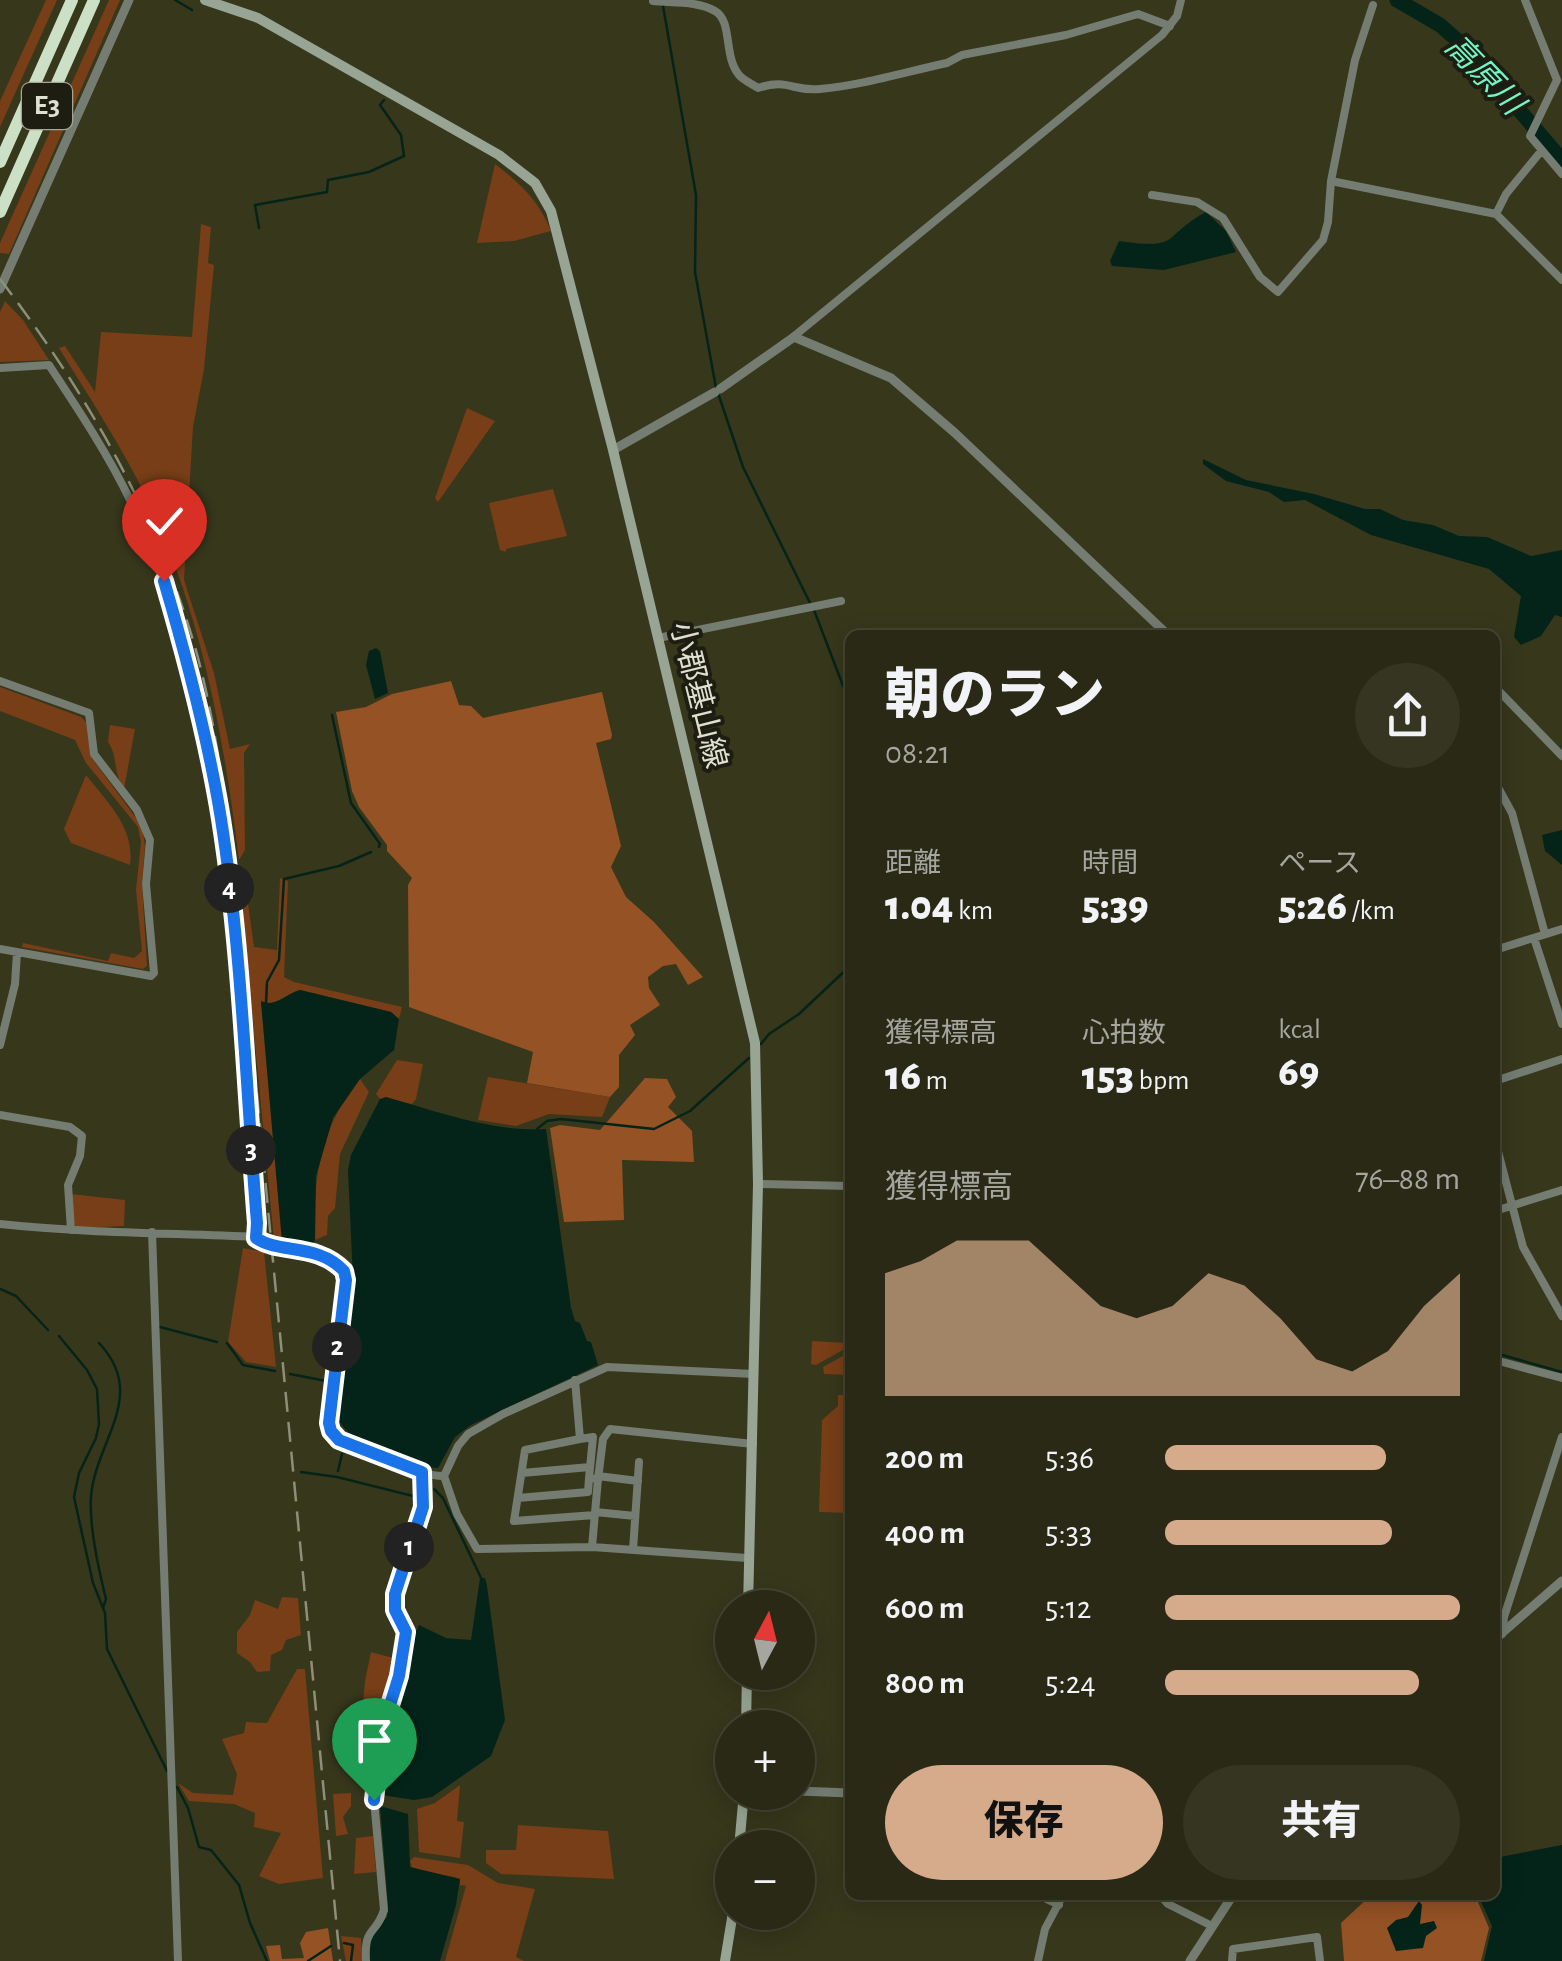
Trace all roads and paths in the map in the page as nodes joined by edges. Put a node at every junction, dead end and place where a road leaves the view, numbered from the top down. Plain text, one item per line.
1 (72, 0) edge
2 (94, 0) edge
3 (129, 0) edge
4 (206, 0) edge
5 (1181, 0) edge
6 (1524, 0) edge
7 (653, 1) edge
8 (1373, 6) dead end
9 (1170, 26) junction
10 (1559, 82) edge
11 (1542, 150) junction
12 (0, 162) edge
13 (1562, 174) edge
14 (1331, 181) junction
15 (1152, 195) dead end
16 (0, 212) edge
17 (1496, 214) junction
18 (4, 266) edge
19 (1562, 280) edge
20 (0, 289) edge
21 (778, 350) junction
22 (0, 368) edge
23 (613, 450) junction
24 (841, 601) dead end
25 (1163, 630) edge
26 (658, 638) junction
27 (0, 682) edge
28 (1500, 693) edge
29 (1562, 756) edge
30 (1500, 791) edge
31 (1562, 929) edge
32 (1545, 934) junction
33 (1534, 938) junction
34 (1500, 948) edge
35 (0, 949) edge
36 (17, 952) junction
37 (1562, 1024) edge
38 (0, 1045) edge
39 (1562, 1058) edge
40 (1500, 1079) edge
41 (0, 1115) edge
42 (1500, 1159) edge
43 (758, 1184) junction
44 (845, 1186) edge
45 (1562, 1190) edge
46 (1512, 1206) junction
47 (1500, 1210) edge
48 (0, 1224) edge
49 (70, 1230) junction
50 (152, 1232) junction
51 (256, 1238) junction
52 (1562, 1315) edge
53 (1500, 1361) edge
54 (755, 1374) junction
55 (1562, 1378) edge
56 (575, 1380) junction
57 (1562, 1437) edge
58 (580, 1439) junction
59 (753, 1444) junction
60 (639, 1462) dead end
61 (590, 1467) junction
62 (422, 1472) junction
63 (522, 1473) junction
64 (444, 1476) junction
65 (595, 1477) junction
66 (638, 1480) junction
67 (518, 1498) junction
68 (595, 1514) junction
69 (636, 1516) junction
70 (592, 1547) junction
71 (633, 1550) junction
72 (748, 1558) junction
73 (1562, 1581) edge
74 (748, 1590) edge
75 (1500, 1633) edge
76 (1500, 1636) edge
77 (815, 1792) edge
78 (845, 1793) edge
79 (1048, 1900) edge
80 (1061, 1900) edge
81 (1164, 1900) edge
82 (1229, 1900) edge
83 (1059, 1905) junction
84 (1210, 1926) junction
85 (730, 1930) edge
86 (178, 1961) edge
87 (366, 1961) edge
88 (726, 1961) edge
89 (1038, 1961) edge
90 (1190, 1961) edge
91 (1232, 1961) edge
92 (1320, 1961) edge

1 - 12 highway, E3
2 - 16 highway, E3
3 - 18 street
4 - 23 main road, 小郡基山線
5 - 9 street
6 - 10 street
7 - 9 street
8 - 14 street
9 - 21 street
10 - 11 street
11 - 13 street
11 - 17 street
14 - 15 street
14 - 17 street
17 - 19 street
18 - 20 street
21 - 23 street
21 - 25 street
22 - 51 street
23 - 26 main road, 小郡基山線
24 - 26 street
26 - 43 main road, 小郡基山線
27 - 36 street
28 - 29 street
30 - 32 street
31 - 32 street
32 - 33 street
33 - 34 street
33 - 37 street
35 - 36 street
36 - 38 street
39 - 40 street
41 - 49 street
42 - 46 street
43 - 44 street
43 - 54 main road, 小郡基山線
45 - 46 street
46 - 47 street
46 - 52 street
48 - 49 street
49 - 50 street
50 - 51 street
50 - 86 street
51 - 62 street
53 - 55 street
54 - 56 street
54 - 59 main road, 小郡基山線
56 - 58 street
56 - 64 street
57 - 75 street
58 - 61 street
58 - 63 street
59 - 65 street
59 - 72 main road, 小郡基山線
60 - 66 street
61 - 63 street
61 - 65 street
62 - 64 street
62 - 87 street
63 - 67 street
64 - 70 street
65 - 66 street
65 - 67 street
65 - 68 street
66 - 69 street
67 - 68 street
68 - 69 street
68 - 70 street
69 - 71 street
70 - 71 street
71 - 72 street
72 - 74 main road, 小郡基山線
73 - 76 street
77 - 78 street
79 - 83 street
80 - 83 street
81 - 84 street
82 - 84 street
83 - 89 street
84 - 90 street
85 - 88 main road
91 - 92 street

